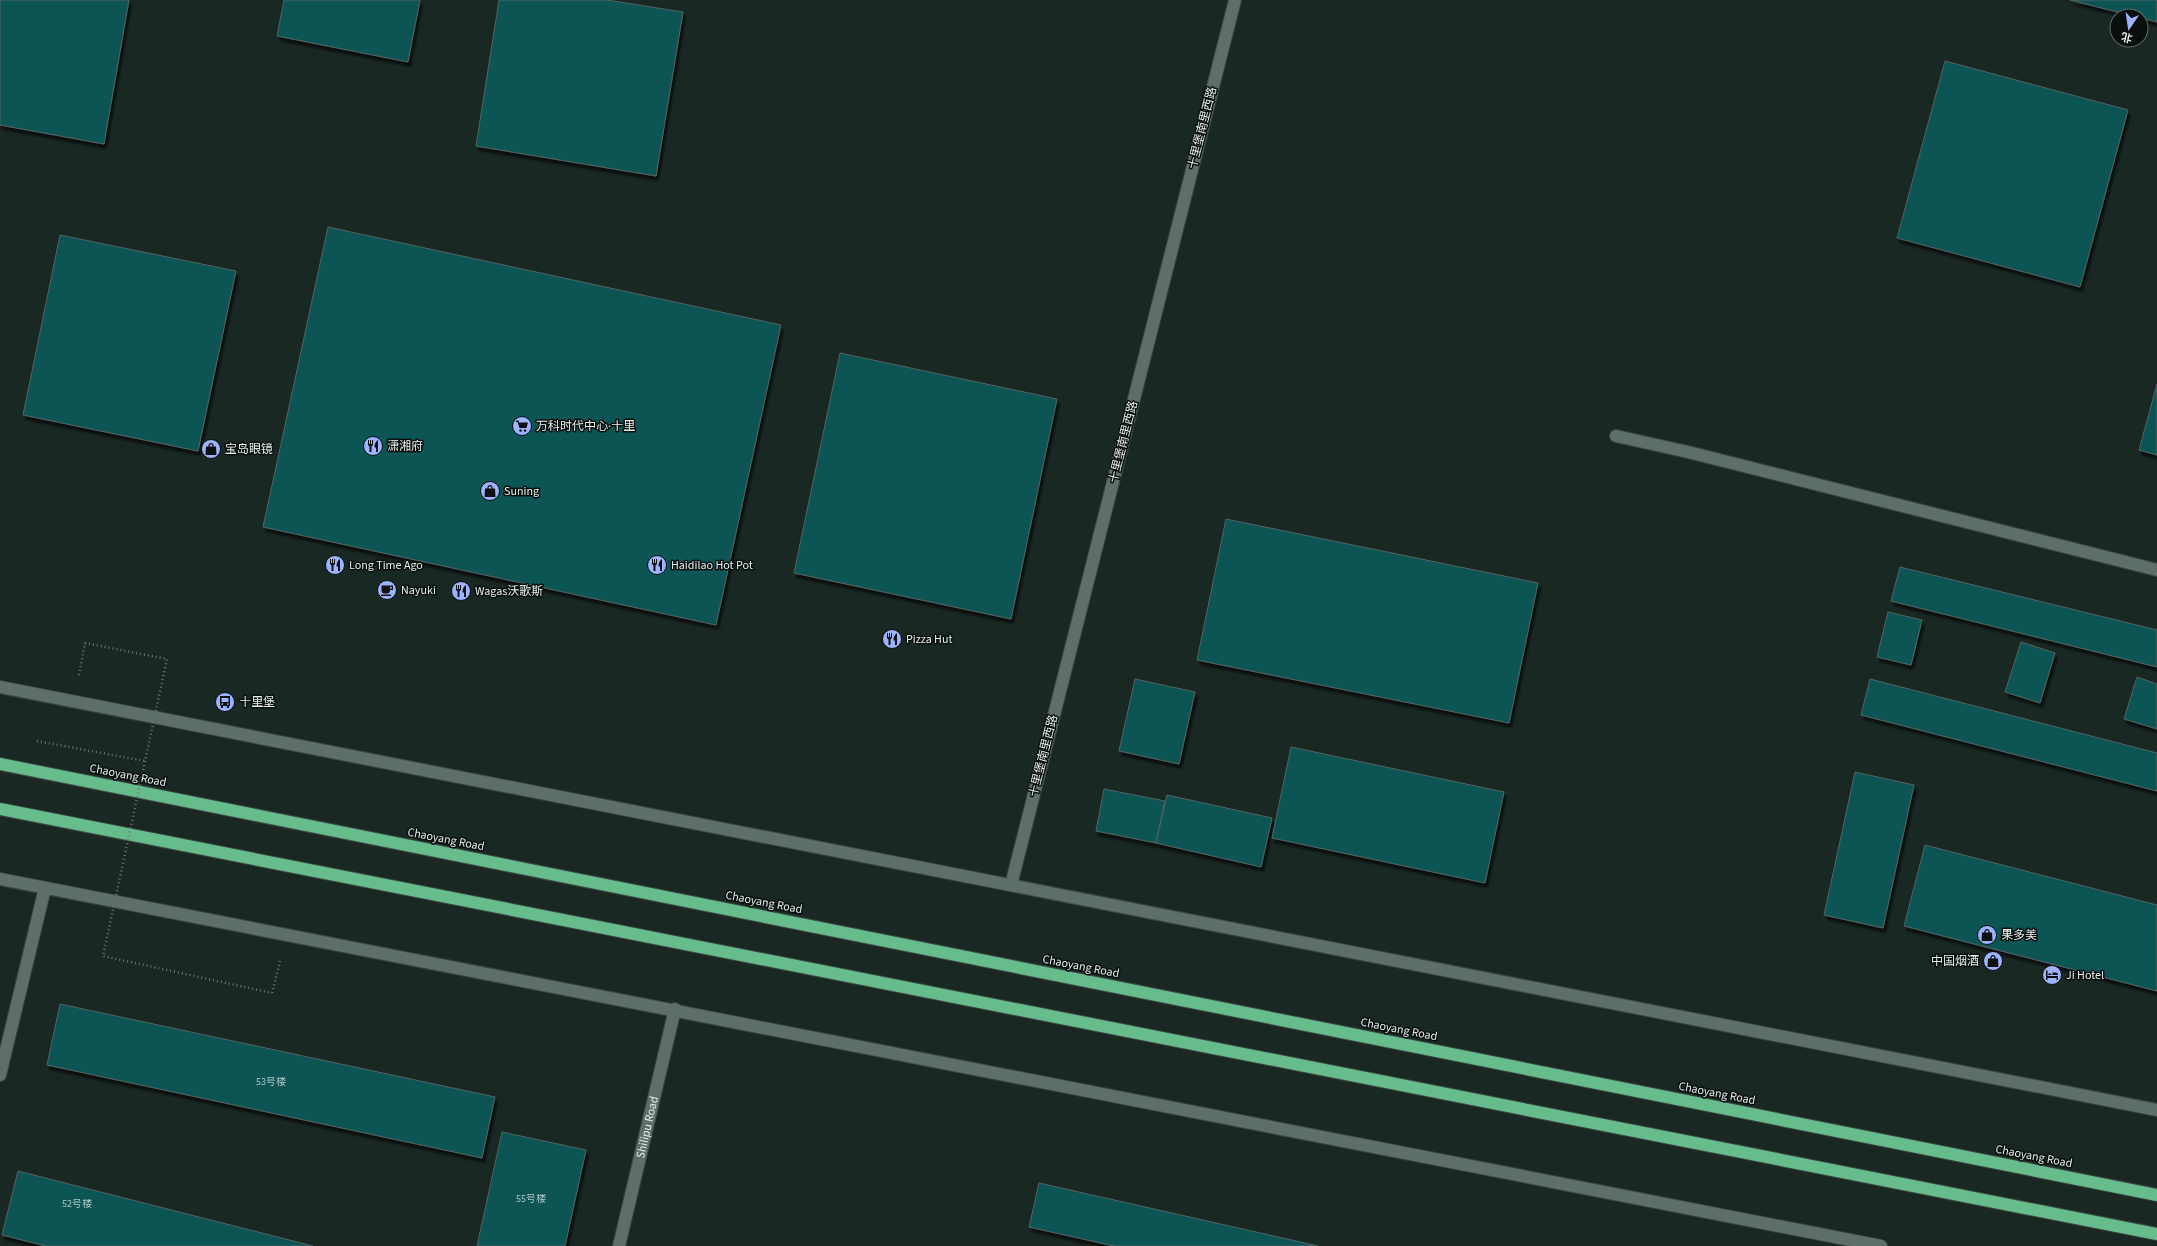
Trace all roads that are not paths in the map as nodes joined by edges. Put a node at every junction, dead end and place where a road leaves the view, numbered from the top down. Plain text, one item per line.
1 (1235, 0) edge
2 (1616, 436) dead end
3 (2157, 570) edge
4 (0, 687) edge
5 (0, 764) edge
6 (0, 809) edge
7 (0, 878) edge
8 (1011, 885) junction
9 (45, 888) junction
10 (675, 1010) junction
11 (0, 1075) edge
12 (2157, 1110) edge
13 (2157, 1195) edge
14 (2157, 1234) edge
15 (619, 1246) edge
16 (1882, 1246) edge

1 - 8 street, 十里堡南里西路
2 - 3 street
4 - 8 street
5 - 13 highway, Chaoyang Road
6 - 14 highway
7 - 9 street
8 - 12 street
9 - 10 street
9 - 11 street
10 - 15 street, Shilipu Road
10 - 16 street

